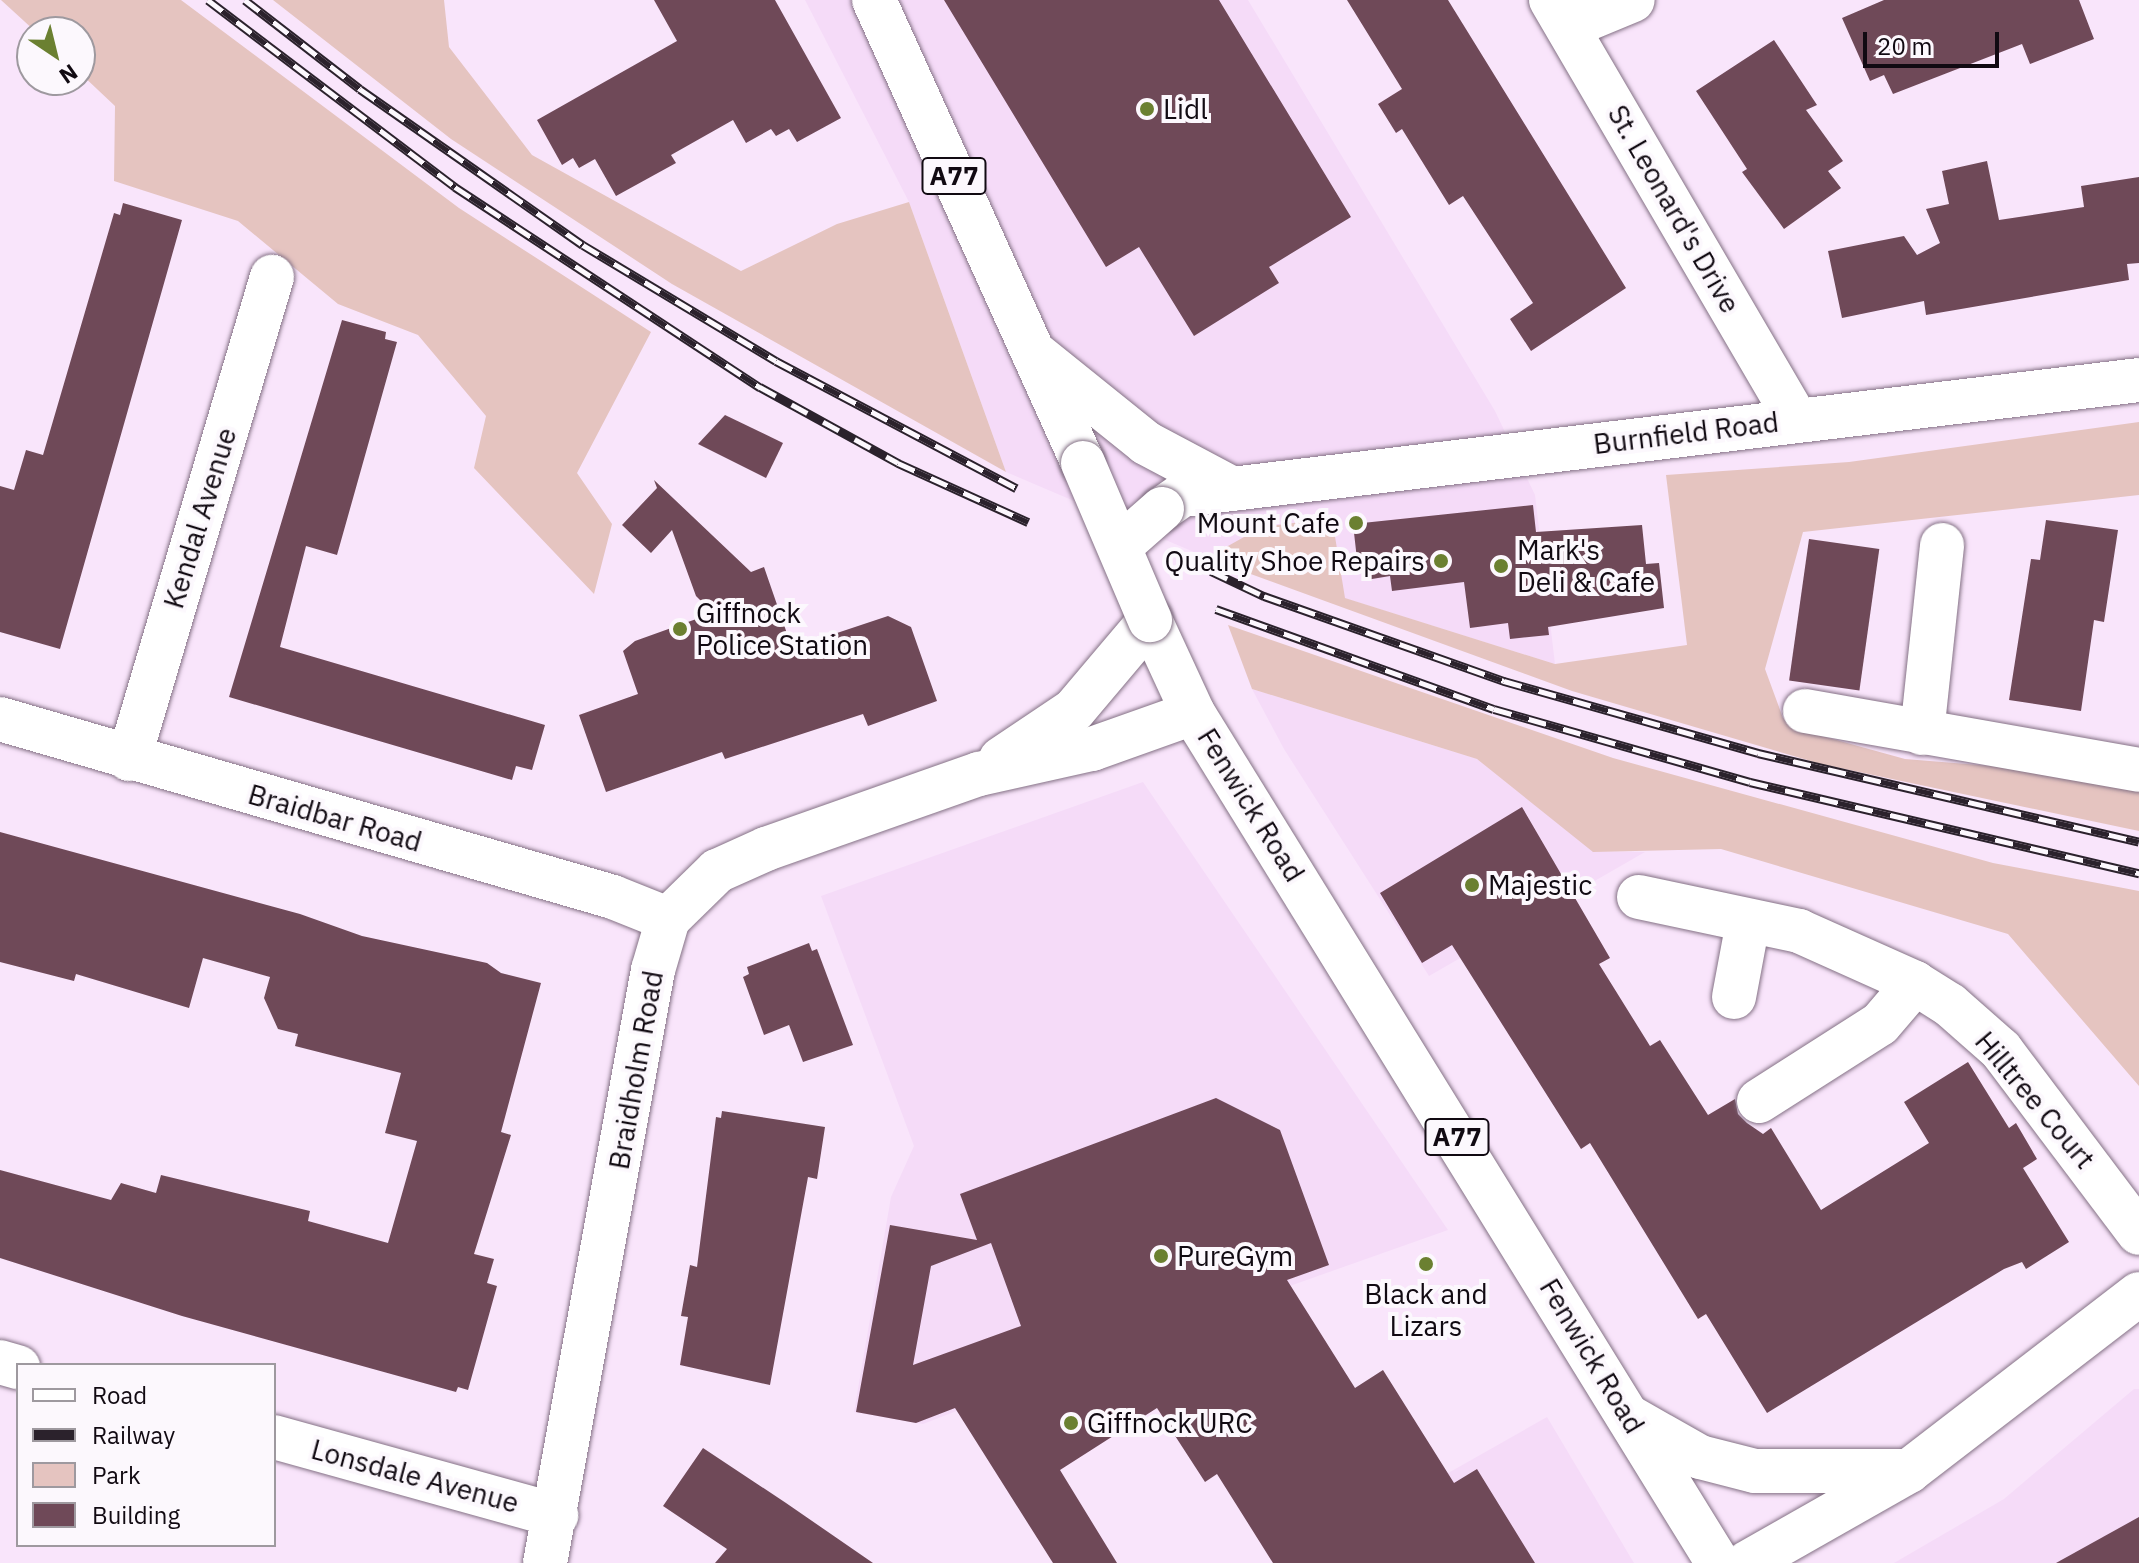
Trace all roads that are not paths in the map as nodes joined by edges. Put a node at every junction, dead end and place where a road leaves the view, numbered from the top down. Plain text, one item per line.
1 (874, 0) edge
2 (1633, 0) edge
3 (1560, 14) edge
4 (272, 277) dead end
5 (1033, 352) junction
6 (2139, 380) edge
7 (1796, 420) junction
8 (1233, 489) junction
9 (1942, 545) dead end
10 (1120, 546) junction
11 (1150, 620) junction
12 (1805, 711) dead end
13 (1193, 713) junction
14 (0, 719) edge
15 (1922, 733) junction
16 (129, 759) junction
17 (2139, 770) edge
18 (979, 774) junction
19 (1639, 897) dead end
20 (668, 919) junction
21 (1748, 922) junction
22 (1915, 983) junction
23 (1734, 997) dead end
24 (1759, 1101) dead end
25 (2139, 1233) edge
26 (2139, 1294) edge
27 (1629, 1417) junction
28 (276, 1438) edge
29 (1909, 1471) junction
30 (556, 1515) junction
31 (548, 1562) edge
32 (1718, 1563) edge
33 (1747, 1563) edge

1 - 5 street, Fenwick Road / A77
2 - 3 street
3 - 7 street, St. Leonard's Drive
4 - 16 street, Kendal Avenue
5 - 8 street
5 - 10 street, Fenwick Road / A77, bridge
6 - 7 street, Burnfield Road
7 - 8 street, Burnfield Road
8 - 10 street, Burnfield Road, bridge
9 - 15 street
10 - 11 street, Fenwick Road / A77, bridge
11 - 13 street, Fenwick Road / A77
11 - 18 street, Braidholm Road
12 - 15 street
13 - 18 street, Braidholm Road
13 - 27 street, Fenwick Road / A77
14 - 16 street, Braidbar Road
15 - 17 street
16 - 20 street, Braidbar Road
18 - 20 street, Braidholm Road
19 - 21 street, Hilltree Court
20 - 30 street, Braidholm Road
21 - 22 street, Hilltree Court
21 - 23 street
22 - 24 street
22 - 25 street, Hilltree Court
26 - 29 street
27 - 29 street
27 - 32 street, Fenwick Road / A77
28 - 30 street, Lonsdale Avenue
29 - 33 street
30 - 31 street, Braidholm Road

